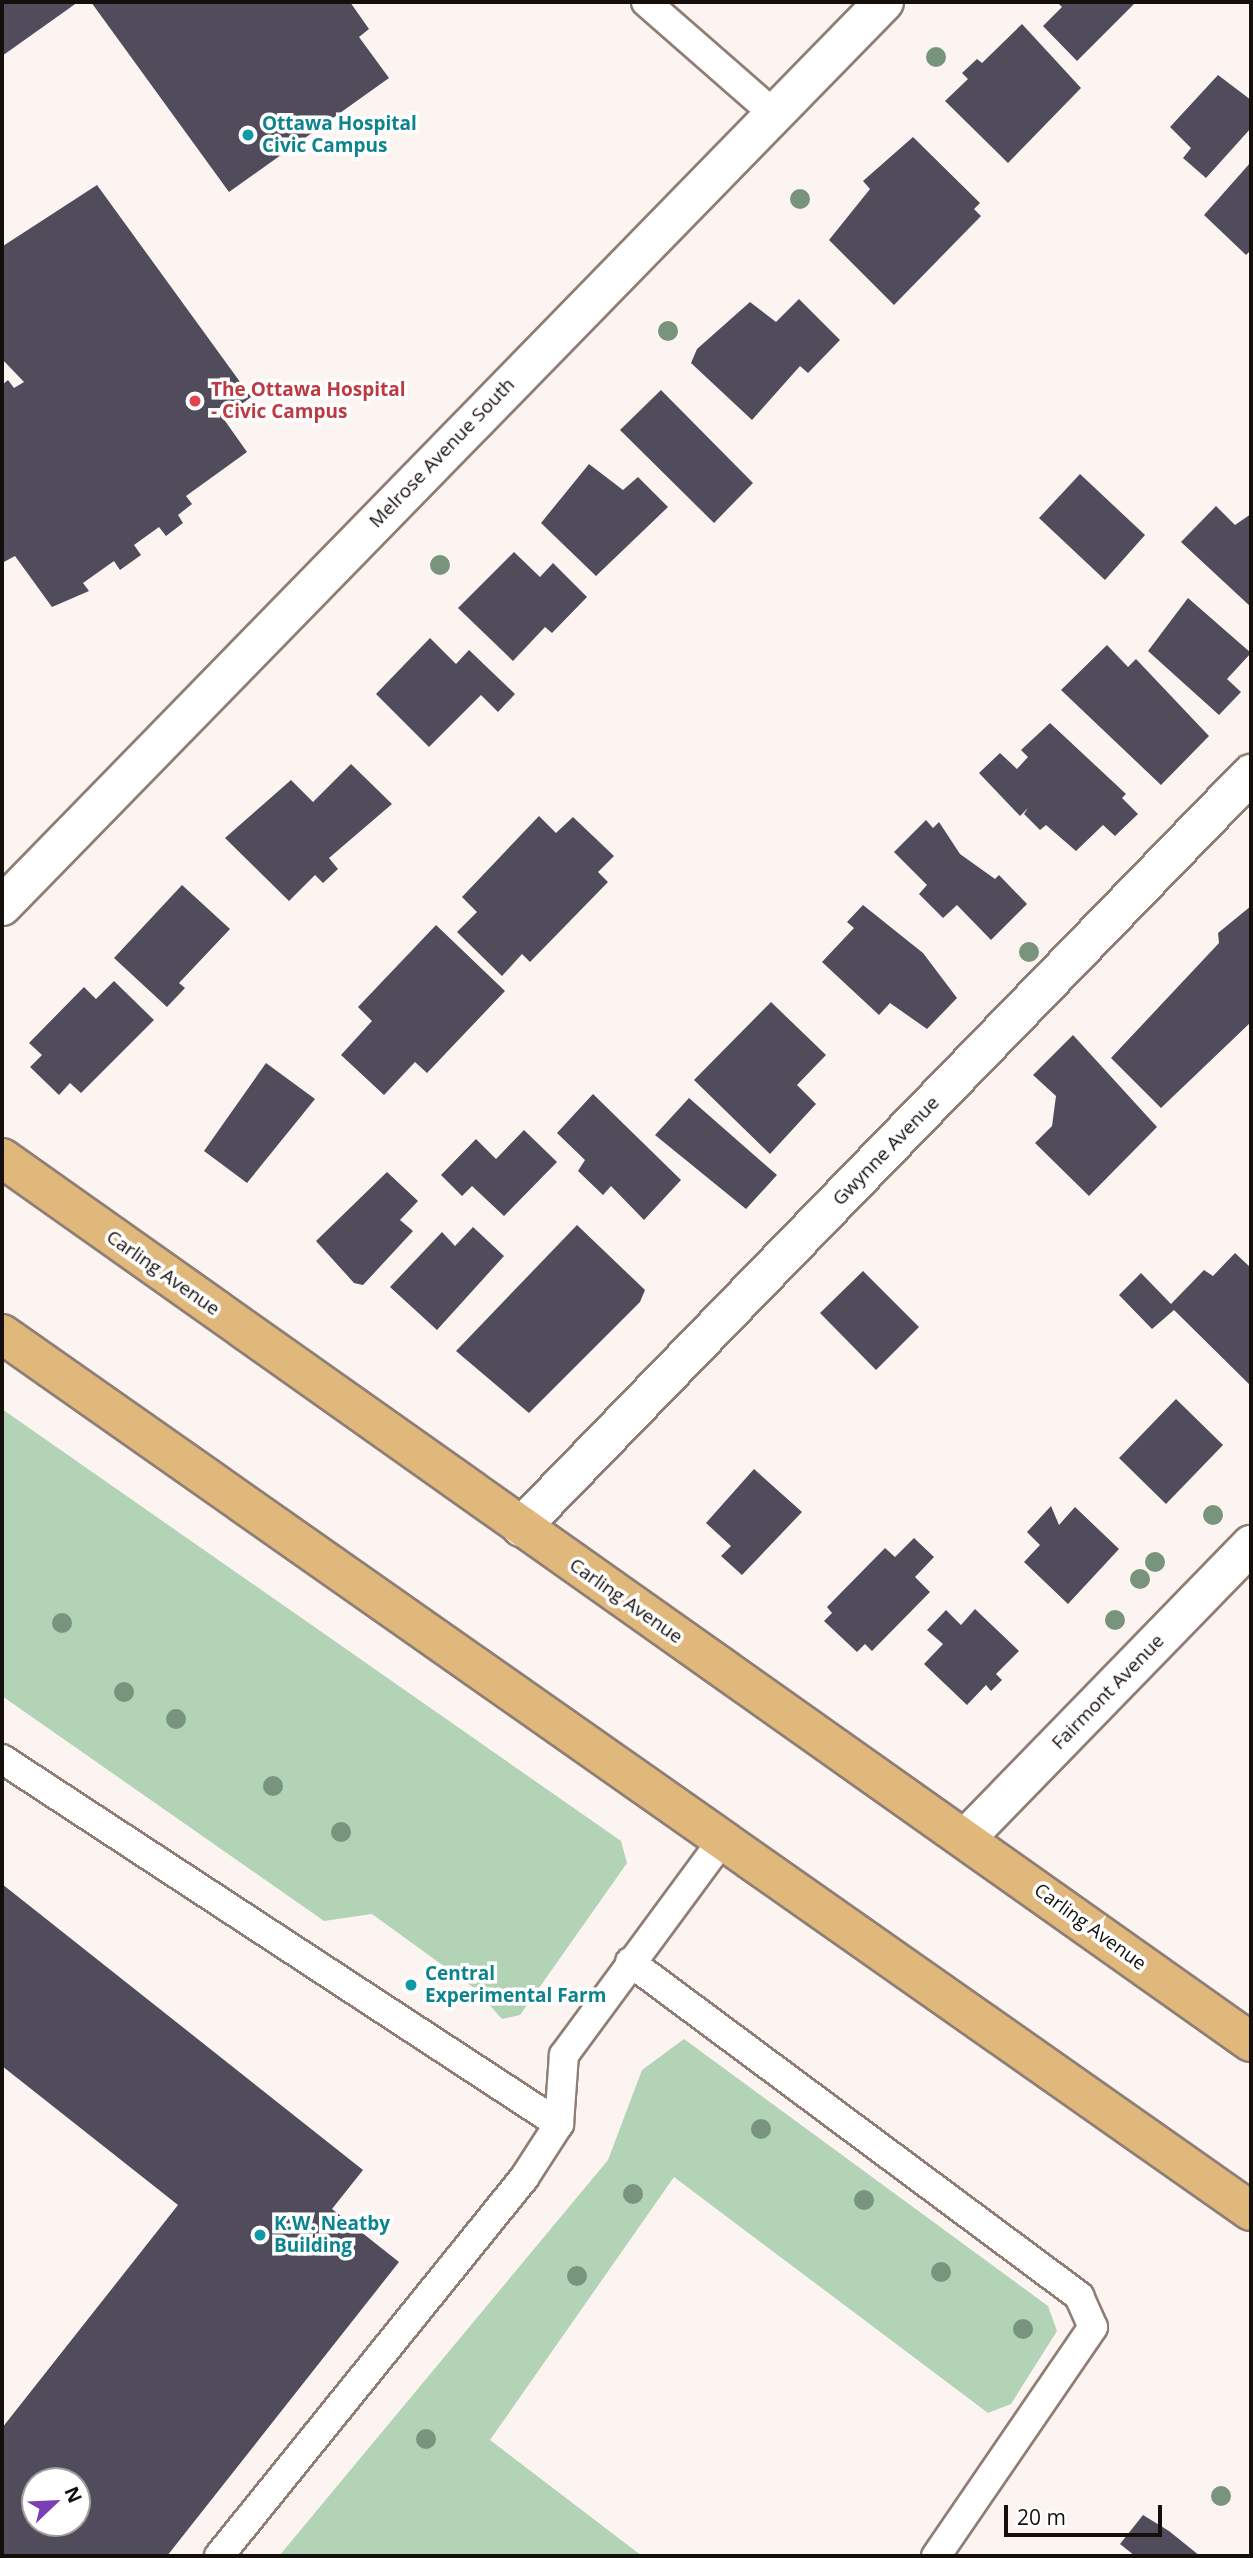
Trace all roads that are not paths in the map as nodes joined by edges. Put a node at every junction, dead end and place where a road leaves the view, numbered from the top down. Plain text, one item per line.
1 (646, 2) edge
2 (884, 2) edge
3 (773, 113) junction
4 (1251, 774) edge
5 (2, 906) edge
6 (2, 1158) edge
7 (2, 1334) edge
8 (521, 1527) junction
9 (1251, 1545) edge
10 (2, 1759) edge
11 (966, 1838) junction
12 (723, 1839) junction
13 (630, 1962) junction
14 (1251, 2042) edge
15 (559, 2123) junction
16 (1251, 2211) edge
17 (219, 2556) edge
18 (936, 2556) edge

1 - 3 lane
2 - 3 street, Melrose Avenue South
3 - 5 street, Melrose Avenue South
4 - 8 street, Gwynne Avenue
6 - 8 main road, Carling Avenue
7 - 12 main road
8 - 11 main road, Carling Avenue
9 - 11 street, Fairmont Avenue
10 - 15 lane
11 - 14 main road, Carling Avenue
12 - 13 lane
12 - 16 main road
13 - 15 lane
13 - 18 lane
15 - 17 lane

